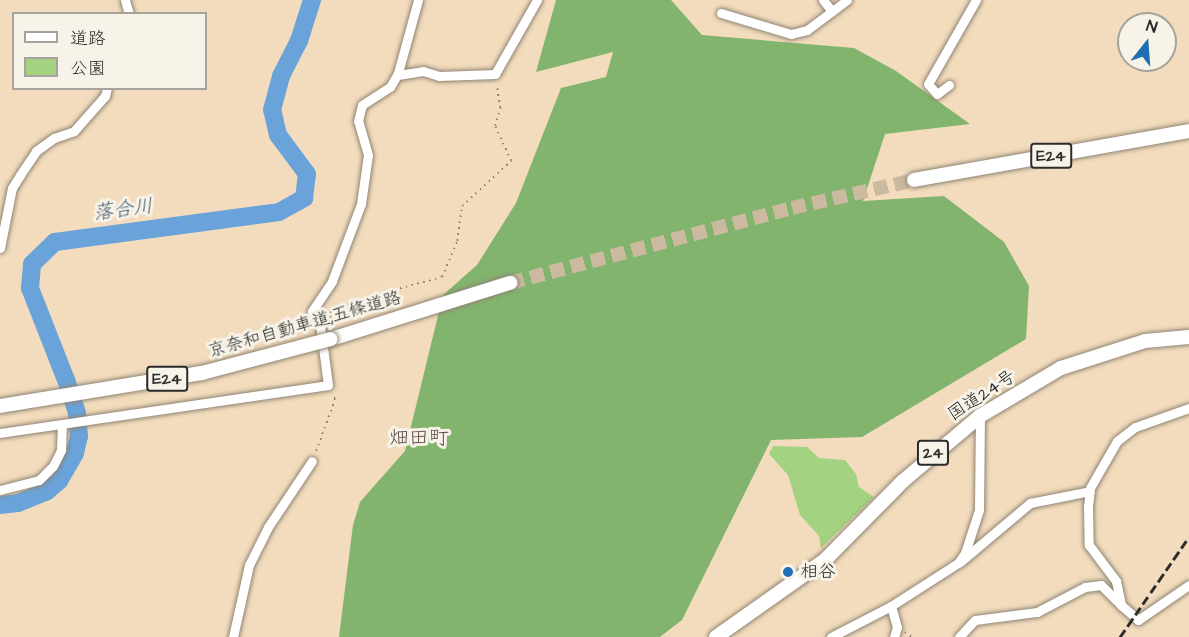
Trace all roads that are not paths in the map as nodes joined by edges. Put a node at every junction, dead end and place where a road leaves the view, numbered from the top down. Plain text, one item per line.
1 (418, 0) edge
2 (537, 0) edge
3 (823, 0) edge
4 (847, 0) edge
5 (976, 0) edge
6 (832, 11) junction
7 (721, 13) dead end
8 (398, 75) junction
9 (949, 85) dead end
10 (106, 90) edge
11 (1189, 131) edge
12 (914, 180) tunnel mouth
13 (0, 248) edge
14 (510, 283) tunnel mouth
15 (1189, 337) edge
16 (0, 406) edge
17 (1189, 408) edge
18 (980, 416) junction
19 (64, 425) junction
20 (0, 433) edge
21 (312, 461) road end
22 (0, 490) edge
23 (1090, 491) junction
24 (958, 563) junction
25 (1189, 585) edge
26 (1121, 605) junction
27 (891, 606) junction
28 (233, 637) edge
29 (716, 637) edge
30 (831, 637) edge
31 (894, 637) edge
32 (959, 637) edge

1 - 8 street
2 - 8 street
3 - 6 street
4 - 6 street
5 - 9 street
6 - 7 street
8 - 19 street
10 - 13 street
11 - 12 highway, E24
14 - 16 highway, 京奈和自動車道;五條道路 / E24, bridge
15 - 18 highway, 国道24号 / 24
17 - 23 street
18 - 24 street
18 - 29 highway, 国道24号 / 24
19 - 20 street
19 - 22 street
21 - 28 street
23 - 24 street
23 - 26 street
24 - 27 street
25 - 26 street
26 - 32 street
27 - 30 street
27 - 31 street

